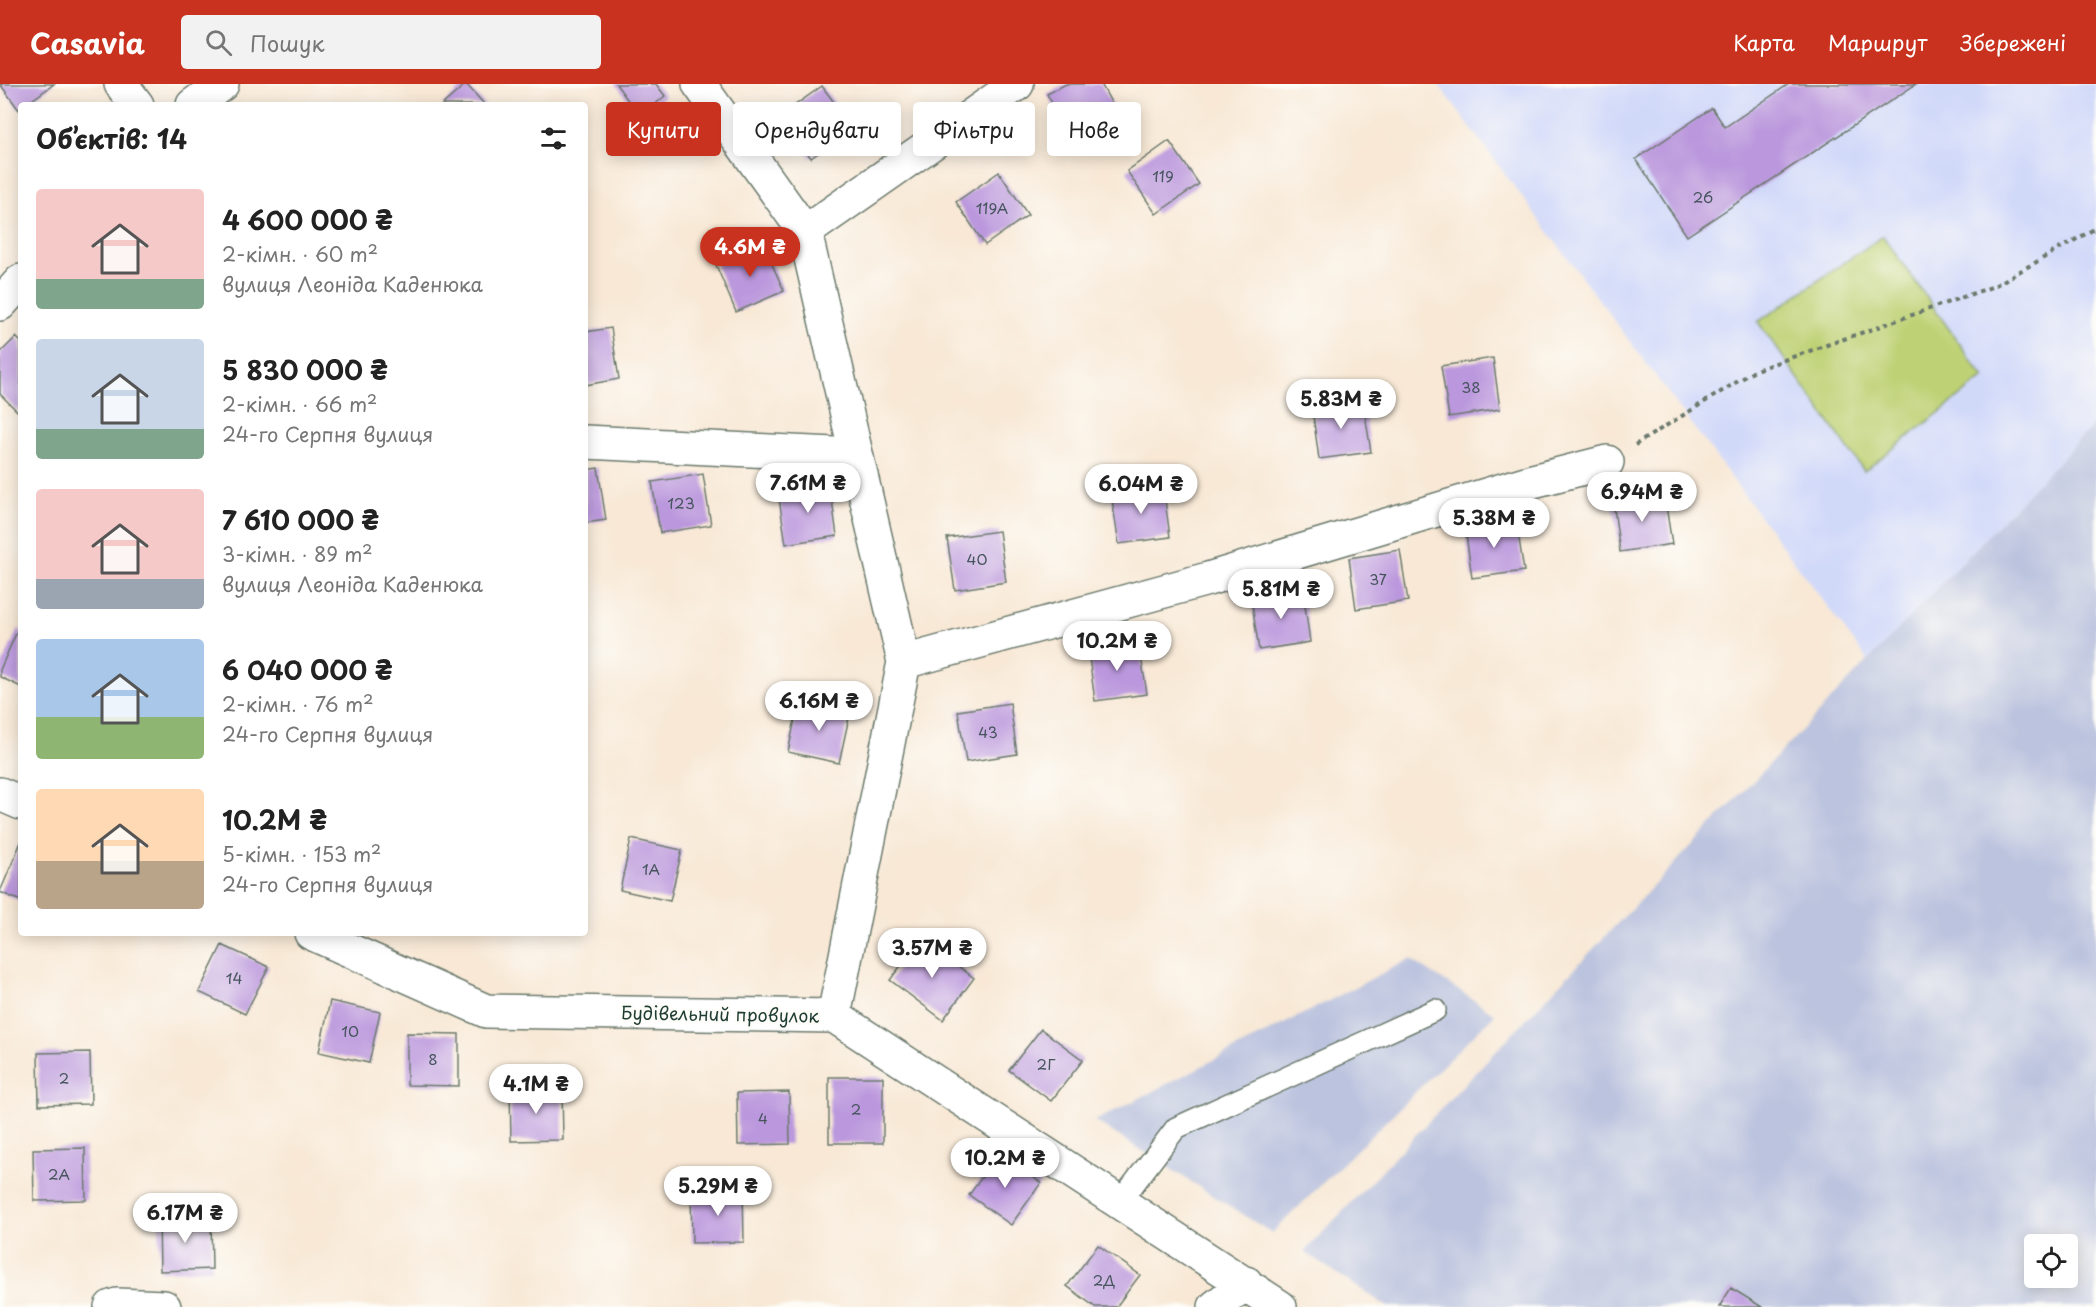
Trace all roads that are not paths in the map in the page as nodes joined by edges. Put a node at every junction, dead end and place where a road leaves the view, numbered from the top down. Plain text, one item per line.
1 (122, 84) edge
2 (222, 84) edge
3 (699, 84) edge
4 (1017, 84) edge
5 (135, 102) edge
6 (197, 102) edge
7 (805, 232) junction
8 (18, 284) edge
9 (0, 304) edge
10 (588, 442) edge
11 (856, 455) junction
12 (1607, 462) road end
13 (904, 662) junction
14 (0, 794) edge
15 (18, 802) edge
16 (318, 936) edge
17 (1435, 1010) dead end
18 (834, 1016) junction
19 (1120, 1202) junction
20 (1246, 1283) junction
21 (111, 1307) edge
22 (164, 1307) edge
23 (1215, 1307) edge
24 (1280, 1307) edge

1 - 5 street
2 - 6 street
3 - 7 street
4 - 7 street
7 - 11 street
8 - 9 street
10 - 11 street
11 - 13 street
12 - 13 street
13 - 18 street
14 - 15 street
16 - 18 street, Будівельний провулок
17 - 19 lane
18 - 19 street, Будівельний провулок
19 - 20 street, Будівельний провулок
20 - 23 street
20 - 24 street, Будівельний провулок
21 - 22 street

